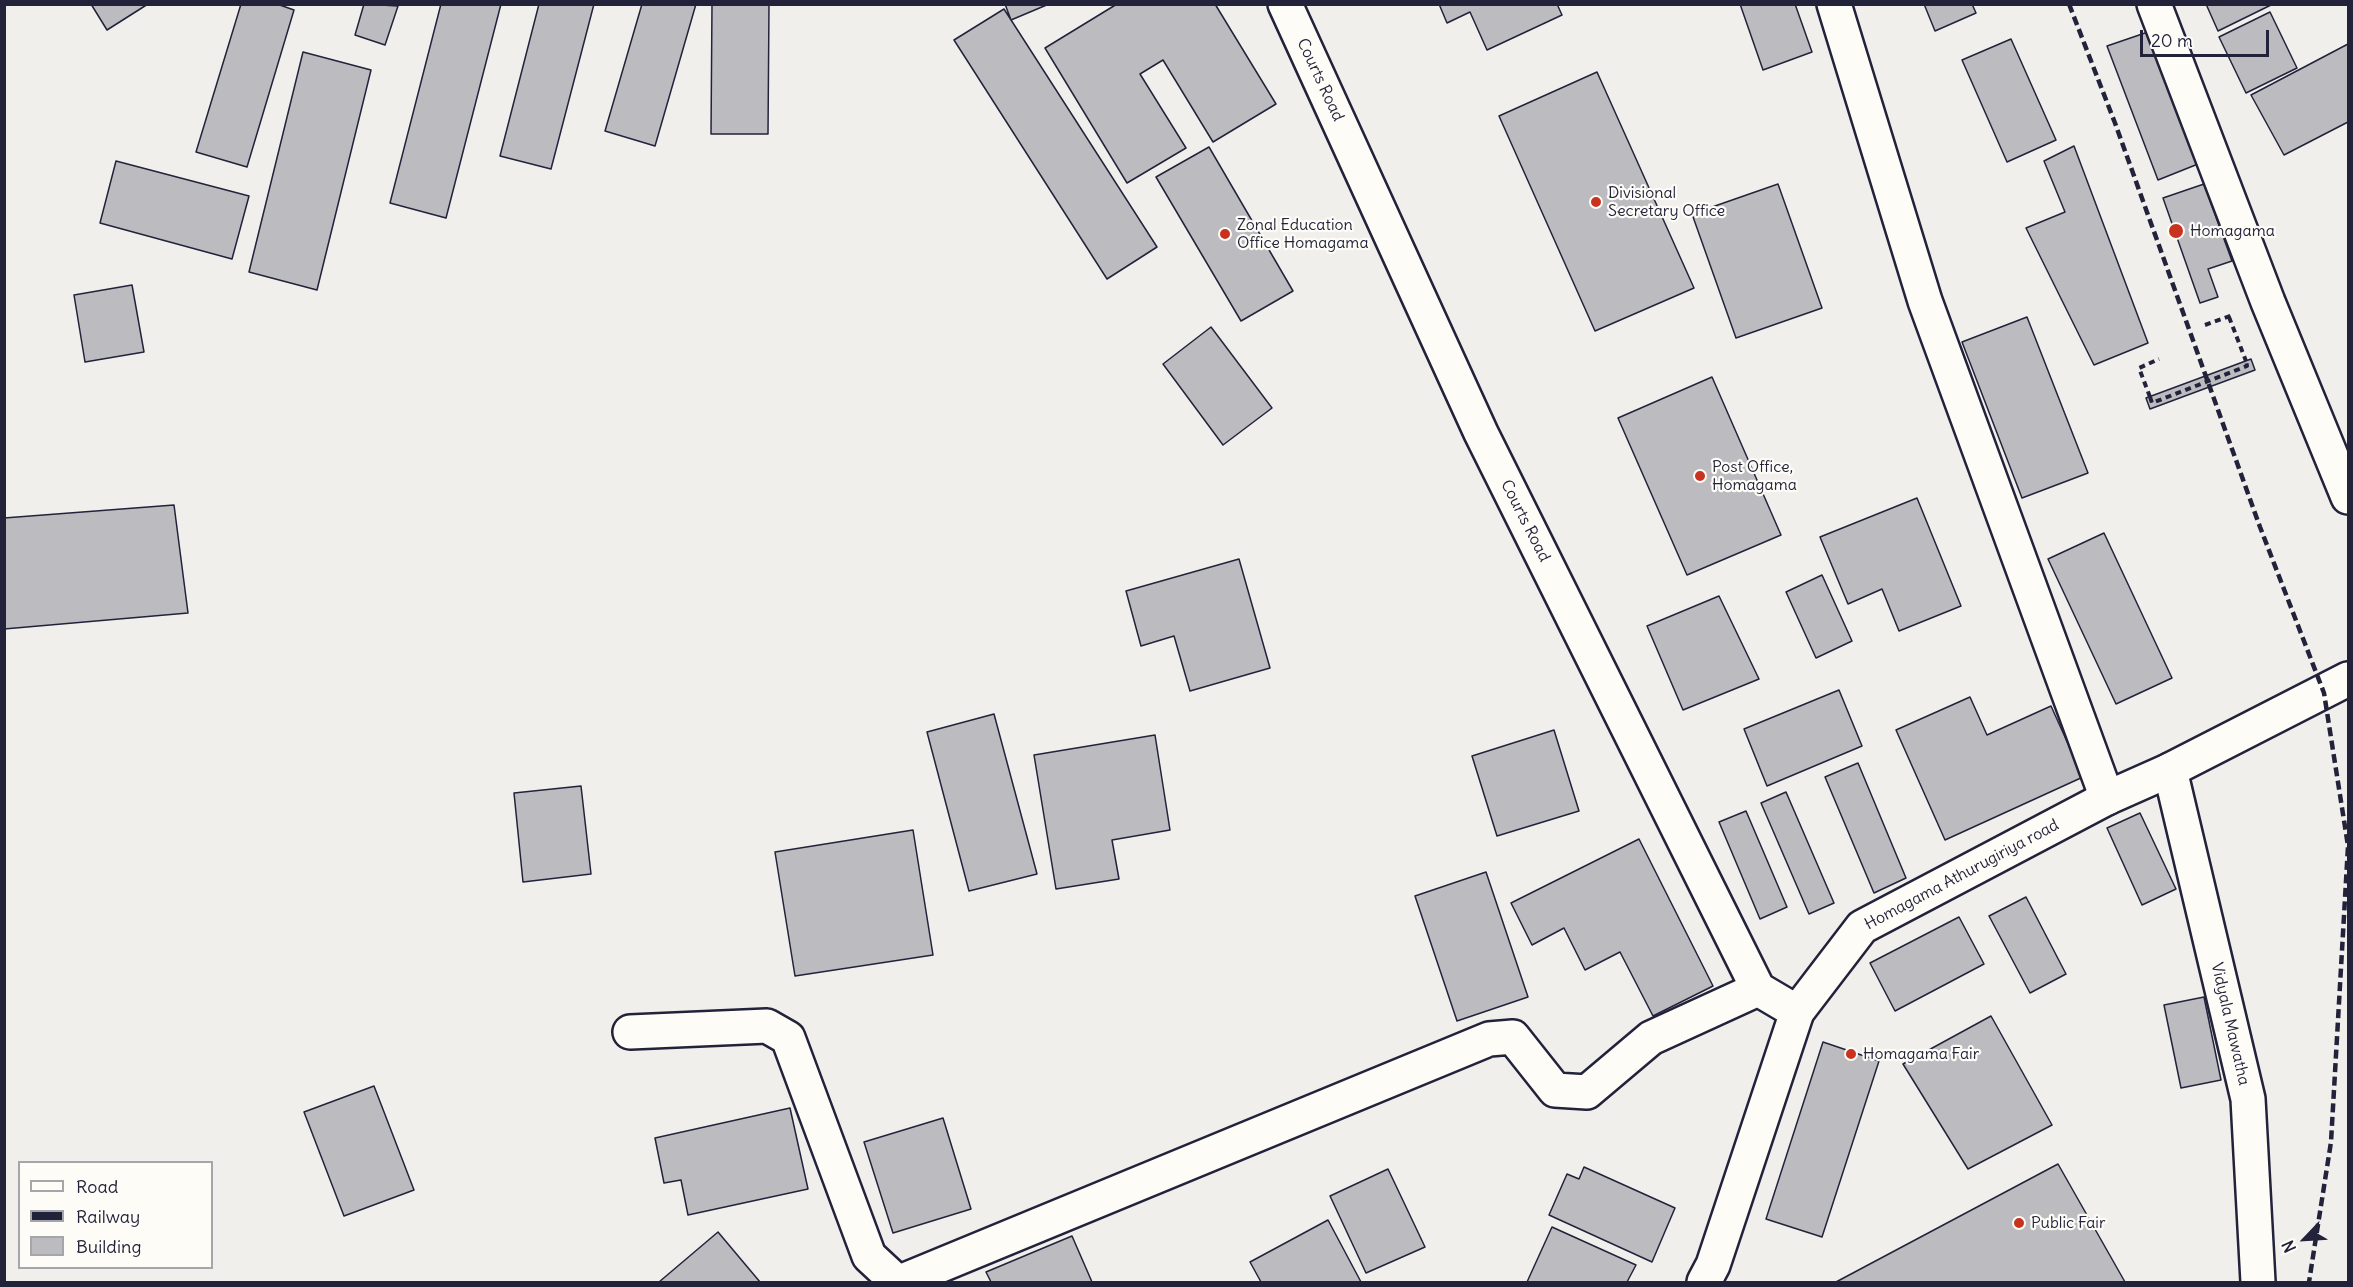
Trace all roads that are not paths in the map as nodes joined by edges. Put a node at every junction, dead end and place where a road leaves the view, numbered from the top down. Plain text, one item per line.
1 (1286, 4) edge
2 (1834, 4) edge
3 (2154, 4) edge
4 (2349, 497) edge
5 (2349, 679) edge
6 (2170, 770) junction
7 (2107, 798) junction
8 (1758, 989) junction
9 (1797, 1012) junction
10 (630, 1032) dead end
11 (899, 1282) edge
12 (1704, 1282) edge
13 (2258, 1282) edge

1 - 8 street, Courts Road
2 - 7 street
3 - 4 street
5 - 6 street, Homagama Athurugiriya road
6 - 7 street, Homagama Athurugiriya road
6 - 13 street, Vidyala Mawatha
7 - 9 street, Homagama Athurugiriya road
8 - 9 street
8 - 11 street
9 - 12 street, Homagama Athurugiriya road
10 - 11 street

